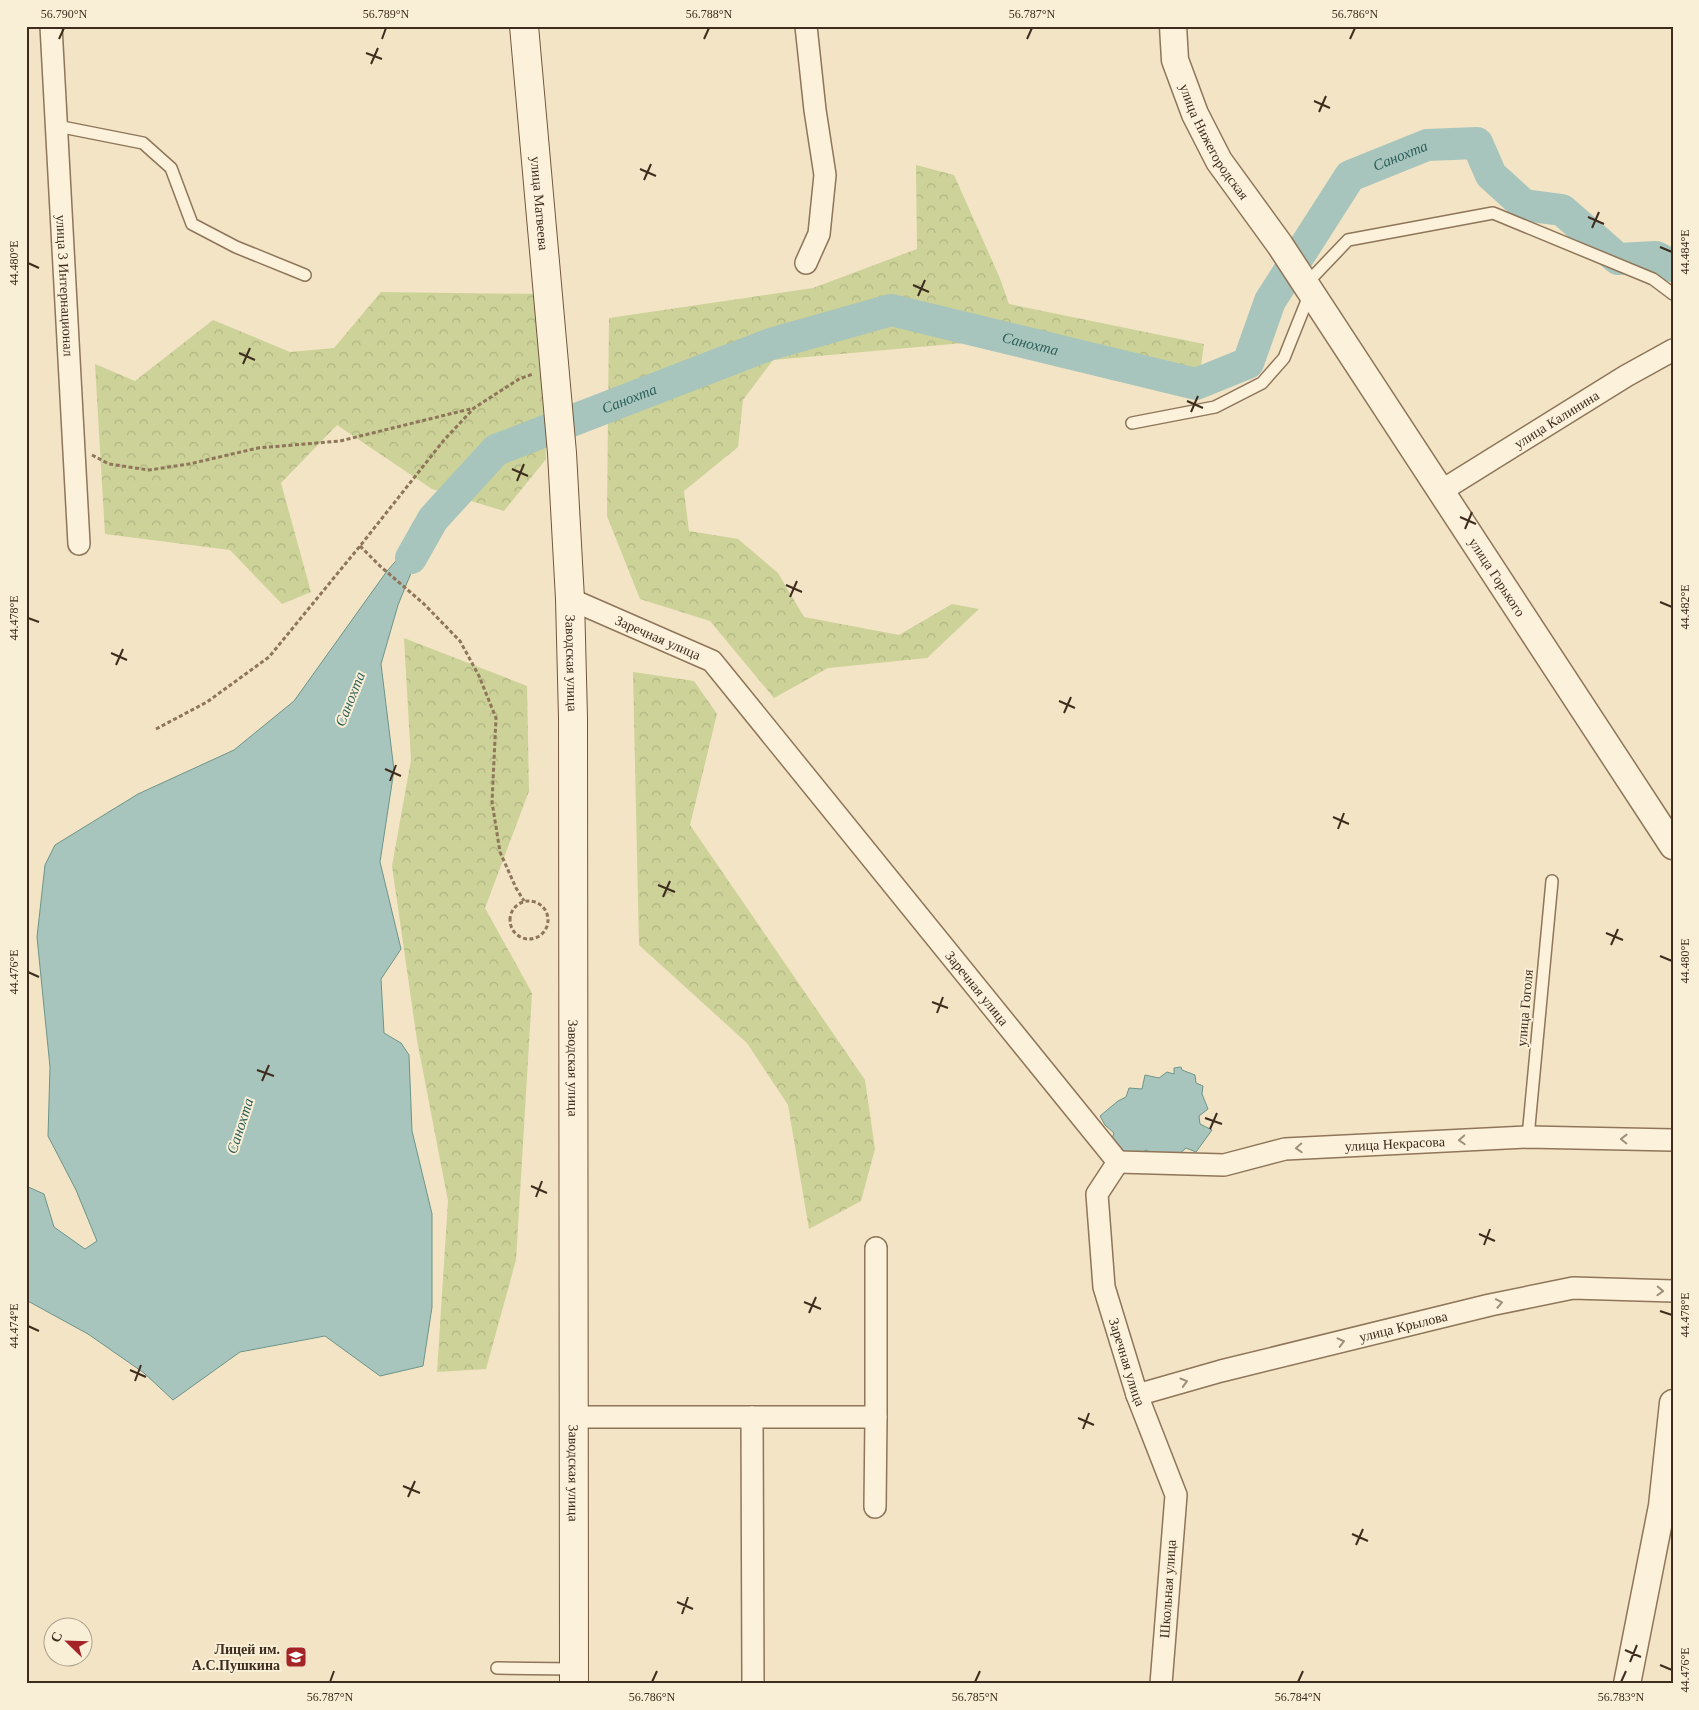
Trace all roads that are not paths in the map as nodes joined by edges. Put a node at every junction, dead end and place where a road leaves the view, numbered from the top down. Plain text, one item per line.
1 (52, 26) edge
2 (524, 26) edge
3 (806, 26) edge
4 (1173, 26) edge
5 (57, 126) junction
6 (806, 263) dead end
7 (305, 275) dead end
8 (1308, 288) junction
9 (1673, 294) edge
10 (1673, 350) edge
11 (1132, 423) dead end
12 (562, 453) joint
13 (1441, 492) junction
14 (79, 544) dead end
15 (570, 599) junction
16 (1673, 846) edge
17 (1552, 882) dead end
18 (1528, 1137) junction
19 (1673, 1140) edge
20 (1118, 1162) junction
21 (876, 1248) dead end
22 (1673, 1291) edge
23 (1137, 1395) junction
24 (1673, 1403) edge
25 (574, 1416) junction
26 (752, 1417) junction
27 (876, 1417) junction
28 (1176, 1495) joint
29 (875, 1507) dead end
30 (497, 1668) dead end
31 (574, 1676) edge
32 (753, 1684) edge
33 (1161, 1684) edge
34 (1627, 1684) edge

1 - 5 street, улица 3 Интернационал
2 - 12 main road, улица Матвеева
3 - 6 street
4 - 8 street, улица Нижегородская
5 - 7 lane
5 - 14 street, улица 3 Интернационал
8 - 9 lane
8 - 11 lane
8 - 13 street, улица Горького
10 - 13 street, улица Калинина
12 - 15 main road, Заводская улица
13 - 16 street, улица Горького
15 - 20 street, Заречная улица
15 - 25 main road, Заводская улица
17 - 18 lane, улица Гоголя
19 -> 18 street, улица Некрасова
18 -> 20 street, улица Некрасова
20 - 23 street, Заречная улица
21 - 27 street
23 -> 22 street, улица Крылова
23 - 28 street, Заречная улица
24 - 34 street
25 - 26 street
25 - 31 main road, Заводская улица
26 - 27 street
26 - 32 street
27 - 29 street
28 - 33 street, Школьная улица
30 - 31 lane

